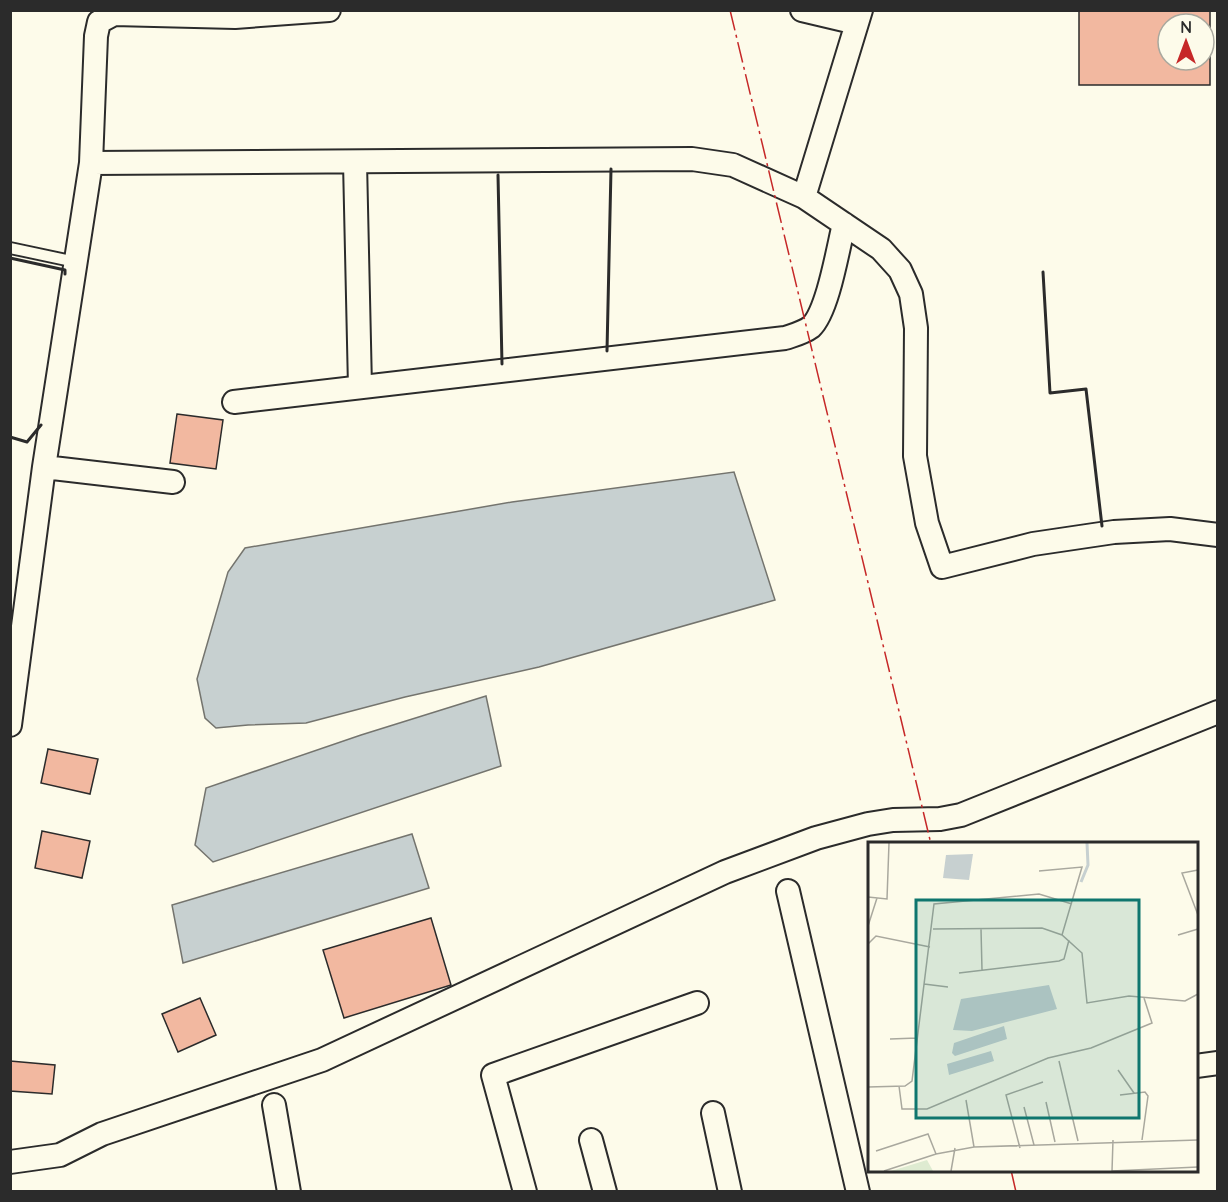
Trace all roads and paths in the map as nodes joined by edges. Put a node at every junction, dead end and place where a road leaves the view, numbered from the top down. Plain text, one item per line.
1 (329, 10) edge
2 (802, 10) edge
3 (859, 17) edge
4 (355, 162) junction
5 (91, 163) junction
6 (804, 197) junction
7 (844, 224) junction
8 (10, 248) edge
9 (76, 262) junction
10 (360, 387) junction
11 (234, 402) dead end
12 (44, 467) junction
13 (173, 482) dead end
14 (1218, 535) edge
15 (1218, 712) edge
16 (10, 725) edge
17 (788, 891) dead end
18 (697, 1003) dead end
19 (274, 1105) dead end
20 (713, 1113) dead end
21 (591, 1140) dead end
22 (10, 1162) edge
23 (289, 1191) edge
24 (525, 1191) edge
25 (605, 1191) edge
26 (730, 1191) edge
27 (858, 1191) edge

1 - 5 street
2 - 3 street
3 - 6 street
4 - 5 street
4 - 6 street
4 - 10 street
5 - 9 street
6 - 7 street
7 - 10 street
7 - 14 street
8 - 9 lane
9 - 12 street
10 - 11 street
12 - 13 street
12 - 16 street
15 - 22 street
17 - 27 street
18 - 24 street
19 - 23 street
20 - 26 street
21 - 25 street

